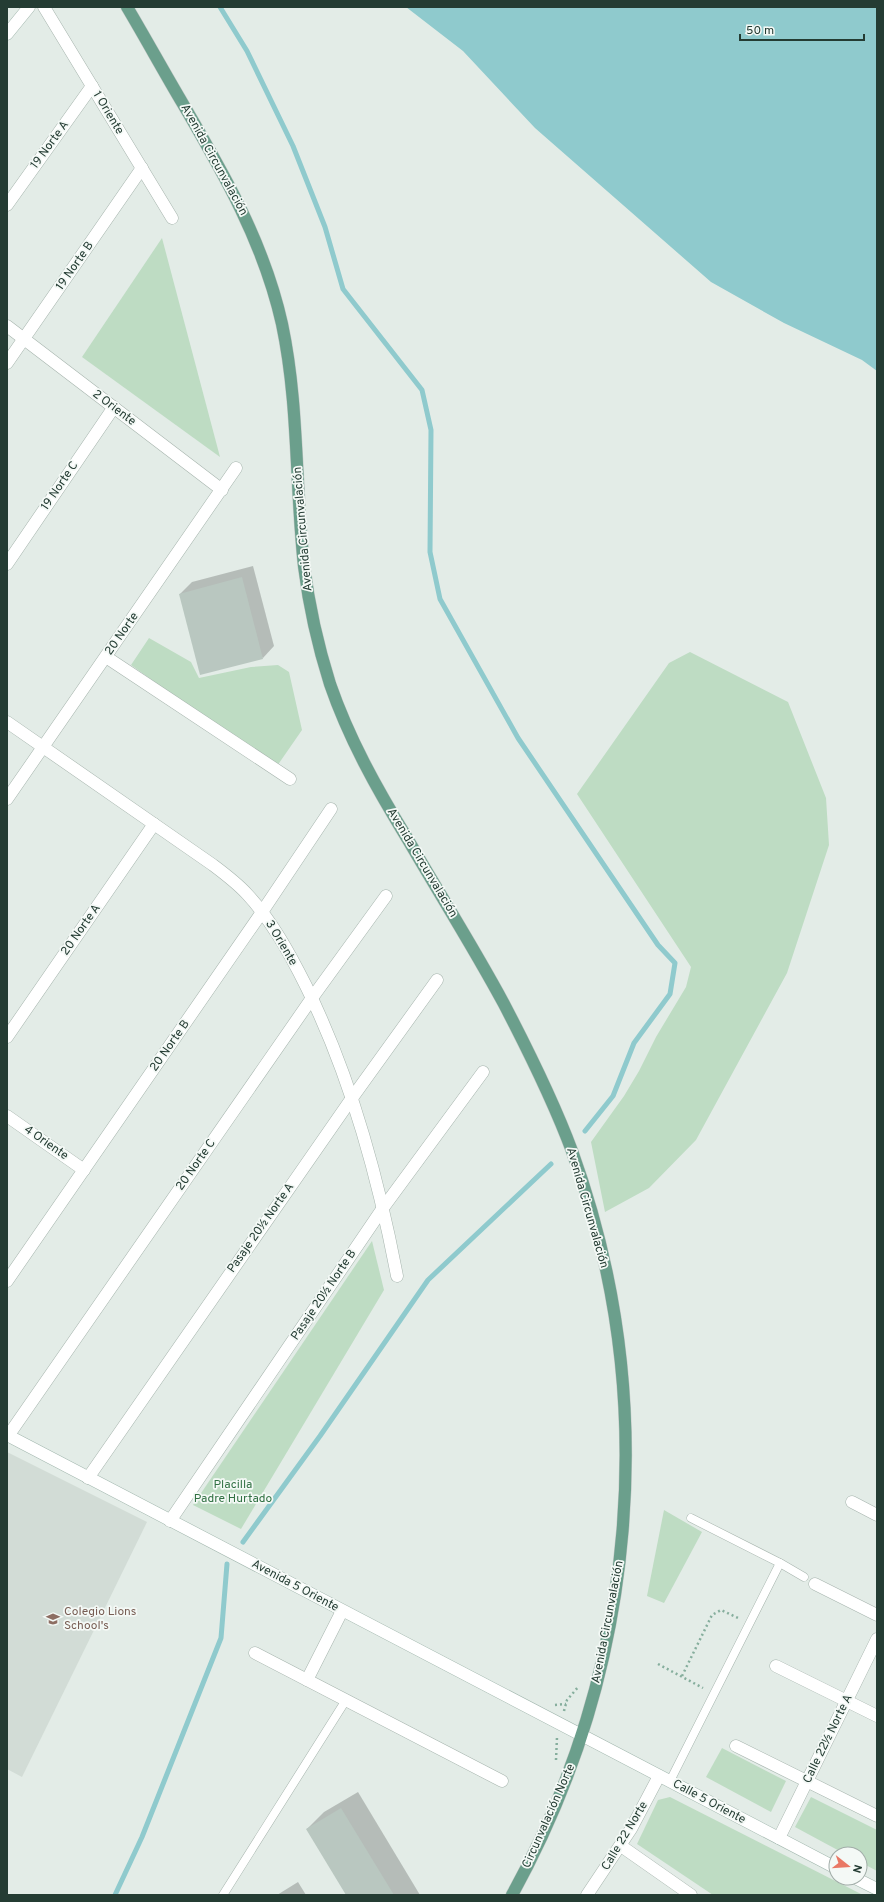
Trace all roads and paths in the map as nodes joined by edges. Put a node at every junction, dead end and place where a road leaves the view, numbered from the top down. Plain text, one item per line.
1 (28, 7) edge
2 (44, 7) edge
3 (127, 7) edge
4 (7, 34) edge
5 (92, 86) junction
6 (142, 168) junction
7 (7, 205) edge
8 (172, 218) dead end
9 (7, 326) edge
10 (24, 339) junction
11 (7, 363) edge
12 (114, 407) junction
13 (236, 468) dead end
14 (222, 490) junction
15 (7, 564) edge
16 (106, 657) junction
17 (7, 722) edge
18 (43, 747) junction
19 (290, 779) dead end
20 (7, 799) edge
21 (331, 809) dead end
22 (154, 824) junction
23 (386, 896) dead end
24 (262, 912) junction
25 (437, 980) dead end
26 (312, 998) junction
27 (7, 1037) edge
28 (483, 1072) dead end
29 (352, 1098) junction
30 (7, 1116) edge
31 (84, 1170) junction
32 (383, 1208) junction
33 (397, 1276) dead end
34 (7, 1281) edge
35 (8, 1436) edge
36 (88, 1478) junction
37 (852, 1502) dead end
38 (877, 1515) edge
39 (691, 1518) dead end
40 (170, 1521) junction
41 (780, 1563) junction
42 (804, 1576) dead end
43 (815, 1584) dead end
44 (342, 1611) junction
45 (877, 1615) edge
46 (750, 1624) junction
47 (877, 1639) edge
48 (255, 1653) dead end
49 (658, 1664) dead end
50 (776, 1666) dead end
51 (682, 1676) junction
52 (307, 1680) junction
53 (584, 1680) dead end
54 (714, 1693) junction
55 (346, 1700) junction
56 (846, 1701) junction
57 (877, 1716) edge
58 (560, 1724) junction
59 (582, 1736) junction
60 (736, 1746) dead end
61 (556, 1762) dead end
62 (659, 1776) junction
63 (502, 1781) dead end
64 (670, 1781) junction
65 (807, 1781) junction
66 (877, 1816) edge
67 (779, 1838) junction
68 (621, 1846) junction
69 (828, 1864) edge
70 (868, 1884) edge
71 (877, 1889) edge
72 (223, 1895) edge
73 (512, 1895) edge
74 (587, 1895) edge
75 (691, 1895) edge

1 - 4 street
2 - 5 street, 1 Oriente
3 - 59 main road, Avenida Circunvalación
5 - 6 street, 1 Oriente
5 - 7 street, 19 Norte A
6 - 8 street, 1 Oriente
6 - 10 street, 19 Norte B
9 - 10 street, 2 Oriente
10 - 11 street, 19 Norte B
10 - 12 street, 2 Oriente
12 - 14 street, 2 Oriente
12 - 15 street, 19 Norte C
13 - 14 street, 20 Norte
14 - 16 street, 20 Norte
16 - 18 street, 20 Norte
16 - 19 street
17 - 18 street, 3 Oriente
18 - 20 street, 20 Norte
18 - 22 street, 3 Oriente
21 - 24 street, 20 Norte B
22 - 24 street, 3 Oriente
22 - 27 street, 20 Norte A
23 - 26 street, 20 Norte C
24 - 26 street, 3 Oriente
24 - 31 street, 20 Norte B
25 - 29 street, Pasaje 20½ Norte A
26 - 29 street, 3 Oriente
26 - 35 street, 20 Norte C
28 - 32 street, Pasaje 20½ Norte B
29 - 32 street, 3 Oriente
29 - 36 street, Pasaje 20½ Norte A
30 - 31 street, 4 Oriente
31 - 34 street, 20 Norte B
32 - 33 street, 3 Oriente
32 - 40 street, Pasaje 20½ Norte B
35 - 36 street, Avenida 5 Oriente
36 - 40 street, Avenida 5 Oriente
37 - 38 street
39 - 41 lane
40 - 44 street, Avenida 5 Oriente
41 - 42 lane
41 - 46 lane
43 - 45 street
44 - 52 street
44 - 58 street, Avenida 5 Oriente
46 - 51 path
46 - 54 lane
47 - 56 street, Calle 22½ Norte A
48 - 52 street
49 - 51 path
50 - 56 street
51 - 54 path
52 - 55 street
53 - 58 path
54 - 64 lane
55 - 63 street
55 - 72 lane
56 - 57 street
56 - 65 street, Calle 22½ Norte A
58 - 59 street, Avenida 5 Oriente
58 - 61 path
59 - 62 street, Calle 5 Oriente
59 - 73 main road, Circunvalación Norte
60 - 65 street
62 - 64 street, Calle 5 Oriente
62 - 68 street, Calle 22 Norte
64 - 67 street, Calle 5 Oriente
65 - 66 street
65 - 67 street, Calle 22½ Norte A
67 - 69 street, Calle 5 Oriente
68 - 74 street, Calle 22 Norte
68 - 75 street
70 - 71 street

